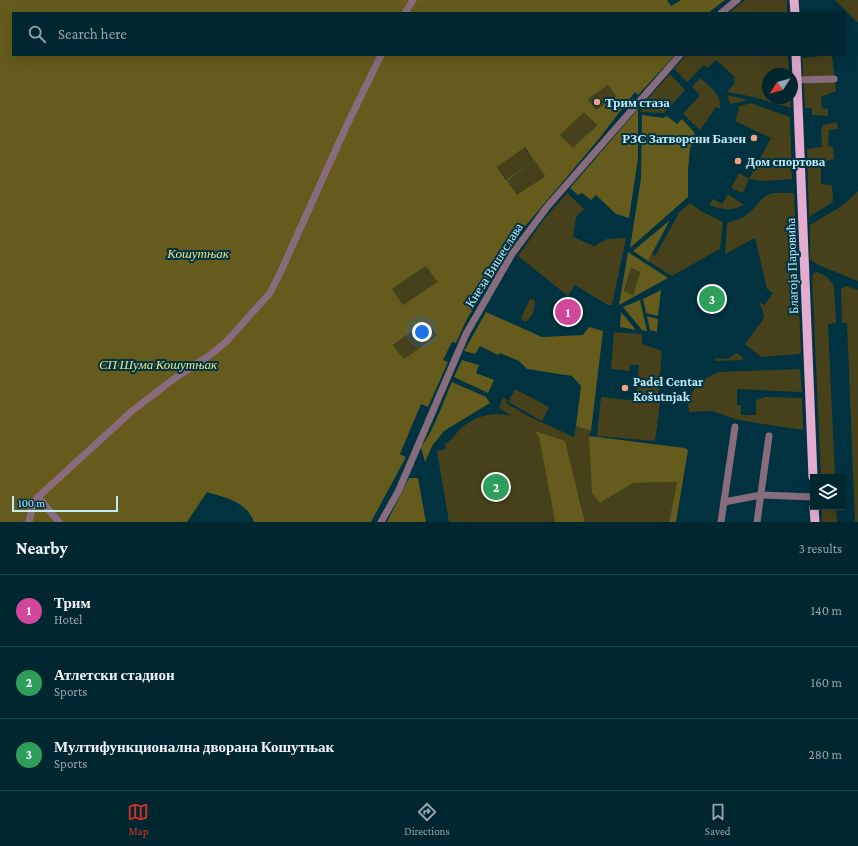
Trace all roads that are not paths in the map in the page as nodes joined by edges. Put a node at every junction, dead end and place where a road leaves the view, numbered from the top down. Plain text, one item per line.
1 (413, 0) edge
2 (737, 0) edge
3 (794, 0) edge
4 (406, 12) edge
5 (722, 12) edge
6 (795, 12) edge
7 (382, 56) edge
8 (679, 56) edge
9 (796, 56) edge
10 (797, 68) edge
11 (834, 78) dead end
12 (798, 80) edge
13 (798, 103) edge
14 (735, 426) dead end
15 (769, 436) dead end
16 (814, 474) edge
17 (761, 495) junction
18 (38, 497) junction
19 (810, 497) edge
20 (724, 502) junction
21 (814, 510) edge
22 (30, 522) edge
23 (59, 522) edge
24 (381, 522) edge
25 (721, 522) edge
26 (757, 522) edge
27 (815, 522) edge

1 - 4 street
2 - 5 street
3 - 6 main road
7 - 18 street
8 - 24 street, Кнеза Вишеслава
9 - 10 main road, Благоја Паровића
11 - 12 street
13 - 16 main road, Благоја Паровића
14 - 20 street
15 - 17 street
17 - 19 street
17 - 20 street
17 - 26 street
18 - 22 street
18 - 23 street
20 - 25 street
21 - 27 main road

